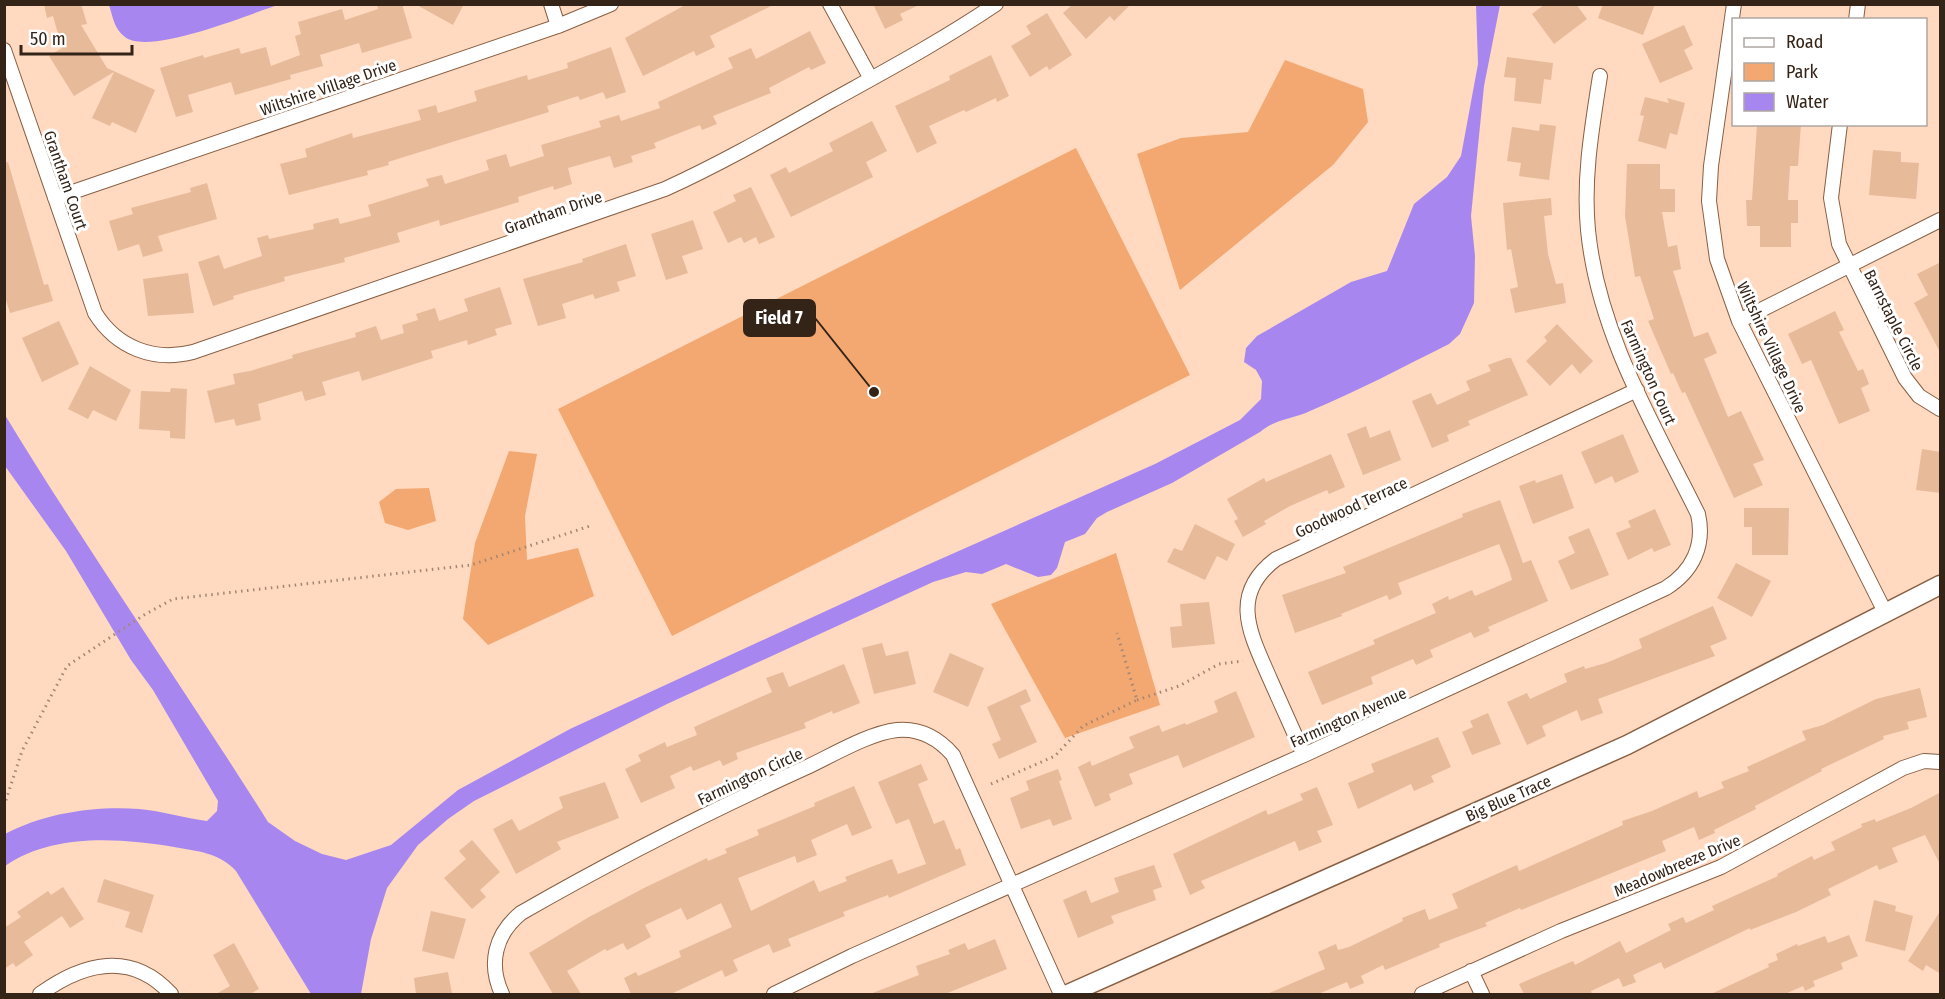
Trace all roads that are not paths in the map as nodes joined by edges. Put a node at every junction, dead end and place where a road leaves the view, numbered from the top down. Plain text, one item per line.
1 (551, 4) edge
2 (611, 4) edge
3 (830, 4) edge
4 (996, 4) edge
5 (1732, 18) edge
6 (558, 26) junction
7 (4, 50) edge
8 (1600, 76) dead end
9 (872, 79) junction
10 (1840, 126) edge
11 (55, 198) junction
12 (1941, 220) edge
13 (1848, 266) junction
14 (99, 320) joint
15 (1739, 321) junction
16 (1637, 390) junction
17 (1941, 409) edge
18 (1691, 566) joint
19 (1941, 585) edge
20 (1885, 612) junction
21 (1304, 755) junction
22 (1941, 762) edge
23 (1012, 884) junction
24 (1471, 971) junction
25 (40, 994) edge
26 (171, 994) edge
27 (502, 994) edge
28 (774, 994) edge
29 (1061, 994) edge
30 (1068, 994) edge
31 (1422, 994) edge
32 (1482, 994) edge

1 - 6 street
2 - 6 street, Wiltshire Village Drive
3 - 9 street
4 - 9 street, Grantham Drive
5 - 15 street, Wiltshire Village Drive
6 - 11 street, Wiltshire Village Drive
7 - 11 street, Grantham Court
8 - 16 street, Farmington Court
9 - 14 street, Grantham Drive
10 - 13 street
11 - 14 street, Grantham Court
12 - 13 street, Barnstaple Circle
13 - 15 street, Barnstaple Circle
13 - 17 street, Barnstaple Circle
15 - 20 street, Wiltshire Village Drive
16 - 18 street, Farmington Court
16 - 21 street, Goodwood Terrace
18 - 21 street, Farmington Avenue
19 - 20 street, Big Blue Trace
20 - 30 street, Big Blue Trace
21 - 23 street, Farmington Avenue
22 - 24 street, Meadowbreeze Drive
23 - 27 street, Farmington Circle
23 - 28 street
23 - 29 street, Farmington Circle
24 - 31 street, Meadowbreeze Drive
24 - 32 street
25 - 26 street

